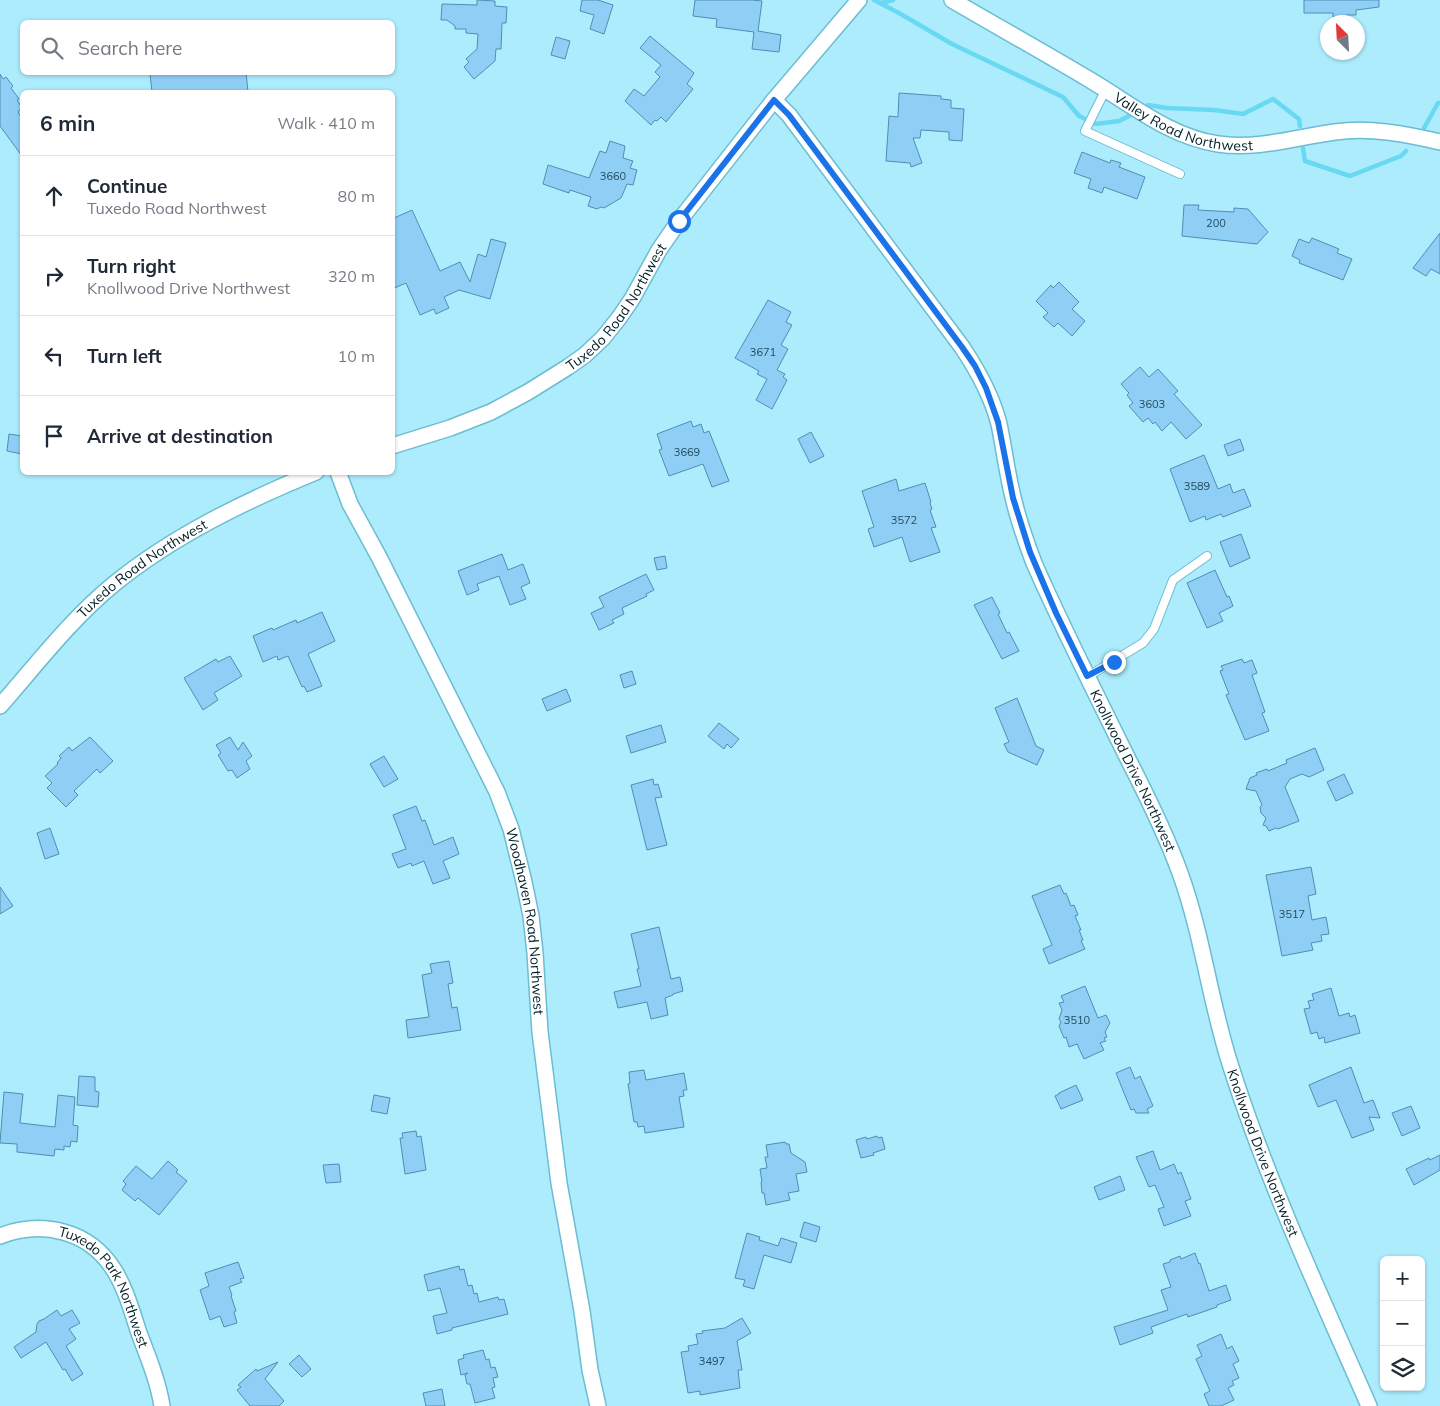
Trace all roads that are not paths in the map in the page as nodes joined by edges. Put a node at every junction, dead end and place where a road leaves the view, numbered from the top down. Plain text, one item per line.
1 (952, 0) edge
2 (854, 5) edge
3 (1106, 89) junction
4 (774, 100) junction
5 (1440, 142) edge
6 (1180, 174) dead end
7 (395, 445) edge
8 (309, 475) edge
9 (339, 475) edge
10 (1208, 556) dead end
11 (1087, 676) junction
12 (0, 706) edge
13 (0, 1236) edge
14 (162, 1406) edge
15 (598, 1406) edge
16 (1369, 1406) edge

1 - 3 street, Valley Road Northwest
2 - 4 street, Tuxedo Road Northwest
3 - 5 street, Valley Road Northwest
3 - 6 lane
4 - 7 street, Tuxedo Road Northwest
4 - 11 street, Knollwood Drive Northwest
8 - 12 street, Tuxedo Road Northwest
9 - 15 street, Woodhaven Road Northwest
10 - 11 lane
11 - 16 street, Knollwood Drive Northwest
13 - 14 street, Tuxedo Park Northwest

